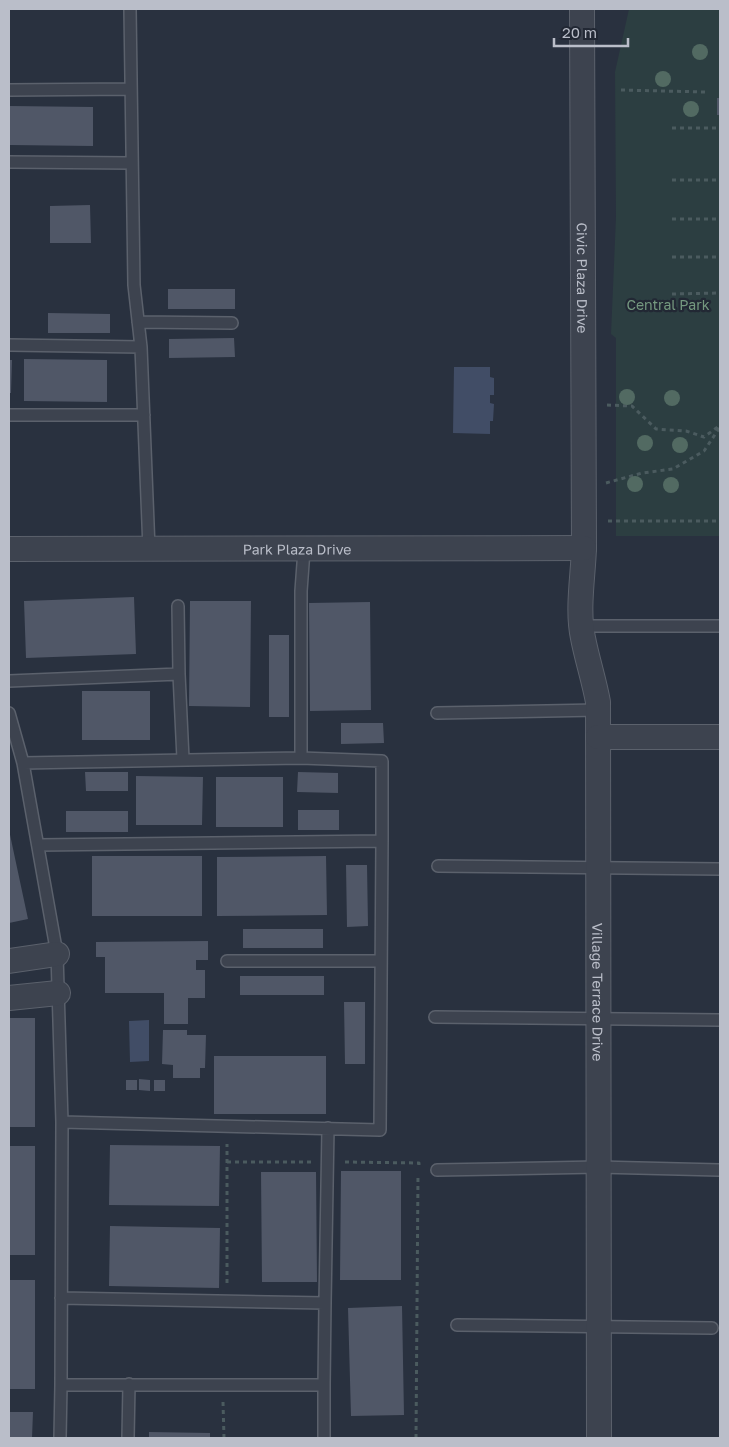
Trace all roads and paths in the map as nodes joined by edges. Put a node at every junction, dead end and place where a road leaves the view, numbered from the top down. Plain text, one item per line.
1 (130, 9) edge
2 (582, 9) edge
3 (130, 89) junction
4 (9, 90) edge
5 (621, 90) dead end
6 (705, 92) dead end
7 (672, 128) dead end
8 (720, 128) edge
9 (9, 162) edge
10 (132, 163) junction
11 (672, 180) dead end
12 (720, 180) edge
13 (672, 219) dead end
14 (720, 219) edge
15 (672, 257) dead end
16 (720, 257) edge
17 (720, 293) edge
18 (672, 294) dead end
19 (138, 322) junction
20 (232, 323) dead end
21 (9, 346) edge
22 (141, 347) junction
23 (584, 404) junction
24 (9, 415) edge
25 (144, 415) junction
26 (720, 426) edge
27 (584, 488) junction
28 (720, 521) edge
29 (584, 522) junction
30 (584, 548) junction
31 (9, 549) edge
32 (149, 549) junction
33 (304, 550) junction
34 (178, 606) dead end
35 (582, 626) junction
36 (720, 626) edge
37 (179, 674) junction
38 (9, 681) edge
39 (598, 710) junction
40 (437, 713) dead end
41 (9, 714) edge
42 (598, 736) junction
43 (720, 737) edge
44 (301, 758) junction
45 (183, 759) junction
46 (23, 763) junction
47 (382, 841) junction
48 (39, 845) junction
49 (438, 866) dead end
50 (597, 866) junction
51 (720, 869) edge
52 (58, 954) junction
53 (9, 961) edge
54 (227, 961) dead end
55 (381, 961) junction
56 (58, 993) junction
57 (9, 998) edge
58 (435, 1017) dead end
59 (598, 1018) junction
60 (719, 1020) edge
61 (62, 1122) junction
62 (224, 1126) junction
63 (328, 1128) junction
64 (227, 1162) junction
65 (327, 1162) junction
66 (598, 1167) junction
67 (437, 1170) dead end
68 (719, 1170) edge
69 (61, 1298) junction
70 (227, 1301) junction
71 (325, 1303) junction
72 (457, 1325) dead end
73 (599, 1326) junction
74 (712, 1328) dead end
75 (129, 1384) junction
76 (223, 1384) junction
77 (60, 1385) junction
78 (324, 1385) junction
79 (60, 1438) edge
80 (128, 1438) edge
81 (224, 1438) edge
82 (324, 1438) edge
83 (416, 1438) edge
84 (600, 1438) edge

1 - 3 lane
2 - 23 street, Civic Plaza Drive
3 - 4 lane
3 - 10 lane
5 - 6 path
7 - 8 path
9 - 10 lane
10 - 19 lane
11 - 12 path
13 - 14 path
15 - 16 path
17 - 18 path
19 - 20 lane
19 - 22 lane
21 - 22 lane
22 - 25 lane
23 - 26 path
23 - 27 street, Civic Plaza Drive
24 - 25 lane
25 - 32 lane
26 - 27 path
27 - 29 street, Civic Plaza Drive
28 - 29 path
29 - 30 street, Civic Plaza Drive
30 - 33 street, Park Plaza Drive
30 - 35 street, Village Terrace Drive
31 - 32 street, Park Plaza Drive
32 - 33 street, Park Plaza Drive
33 - 44 lane
34 - 37 lane
35 - 36 lane
35 - 39 street, Village Terrace Drive
37 - 38 lane
37 - 45 lane
39 - 40 lane
39 - 42 street, Village Terrace Drive
41 - 46 lane
42 - 43 street
42 - 50 street, Village Terrace Drive
44 - 45 lane
44 - 47 lane
45 - 46 lane
46 - 48 lane
47 - 48 lane
47 - 55 lane
48 - 52 lane
49 - 50 lane
50 - 51 lane
50 - 59 street, Village Terrace Drive
52 - 53 street
52 - 56 lane
54 - 55 lane
55 - 63 lane
56 - 57 street
56 - 61 lane
58 - 59 lane
59 - 60 lane
59 - 66 street, Village Terrace Drive
61 - 62 lane
61 - 69 lane
62 - 63 lane
62 - 64 path
63 - 65 lane
64 - 65 path
64 - 70 path
65 - 71 lane
65 - 83 path
66 - 67 lane
66 - 68 lane
66 - 73 street, Village Terrace Drive
69 - 70 lane
69 - 77 lane
70 - 71 lane
71 - 78 lane
72 - 73 lane
73 - 74 lane
73 - 84 street, Village Terrace Drive
75 - 76 lane
75 - 77 lane
75 - 80 lane
76 - 78 lane
76 - 81 path
77 - 79 lane
78 - 82 lane

